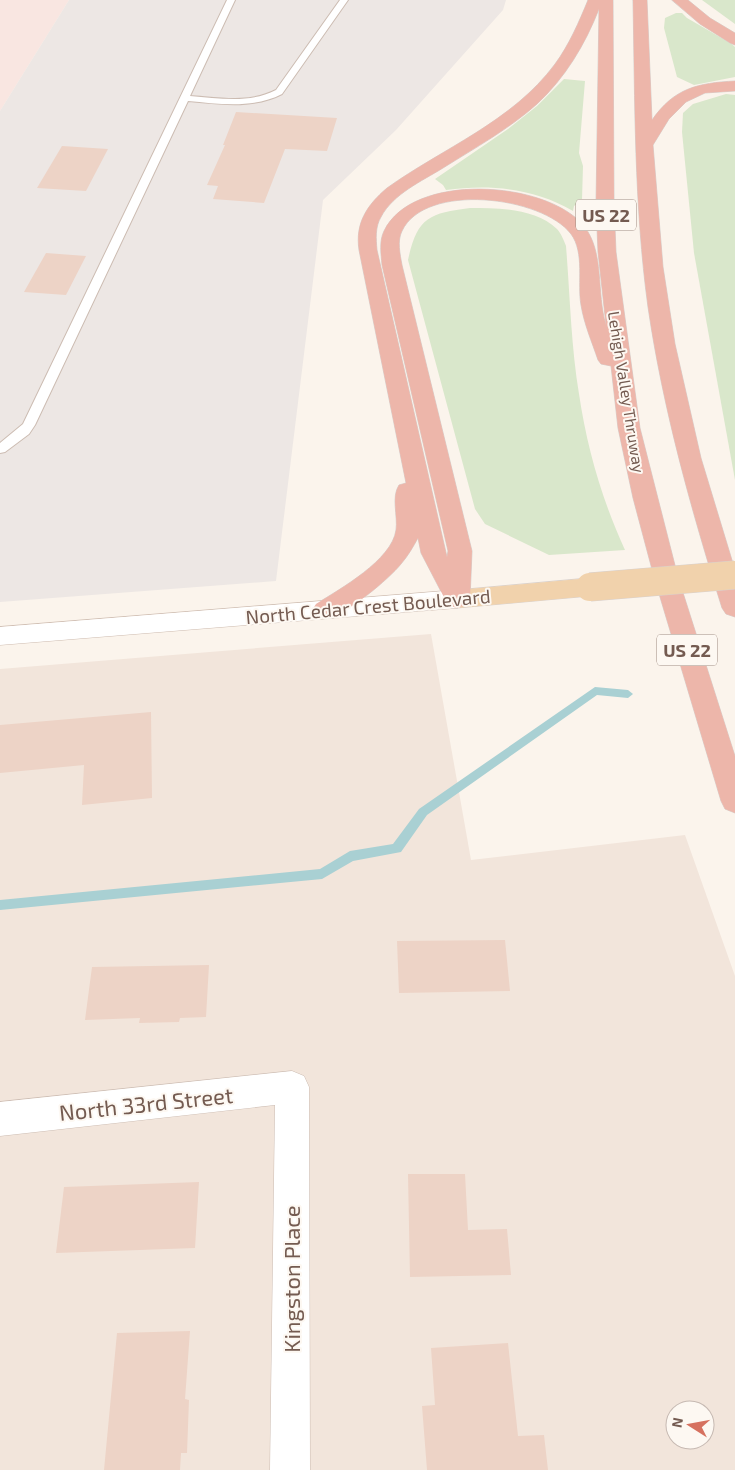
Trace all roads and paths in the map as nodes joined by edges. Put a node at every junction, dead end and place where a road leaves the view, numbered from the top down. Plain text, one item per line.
1 (231, 0) edge
2 (344, 0) edge
3 (594, 0) edge
4 (606, 0) edge
5 (640, 0) edge
6 (678, 0) edge
7 (735, 40) edge
8 (735, 86) edge
9 (184, 98) junction
10 (646, 142) junction
11 (406, 426) junction
12 (629, 428) junction
13 (0, 449) edge
14 (735, 574) edge
15 (457, 599) junction
16 (735, 608) edge
17 (325, 610) junction
18 (0, 636) edge
19 (735, 800) edge
20 (292, 1087) joint
21 (0, 1120) edge
22 (290, 1470) edge

1 - 9 lane
2 - 9 lane
3 - 11 highway
4 - 12 highway, Lehigh Valley Thruway / US 22
5 - 10 highway, US 22
6 - 7 highway
8 - 10 highway
9 - 13 lane
10 - 16 highway, US 22
11 - 15 highway
11 - 17 highway
12 - 15 highway
12 - 19 highway, Lehigh Valley Thruway / US 22
14 - 15 main road, North Cedar Crest Boulevard, bridge
15 - 17 street, North Cedar Crest Boulevard
17 - 18 street, North Cedar Crest Boulevard
20 - 21 street, North 33rd Street
20 - 22 street, Kingston Place

